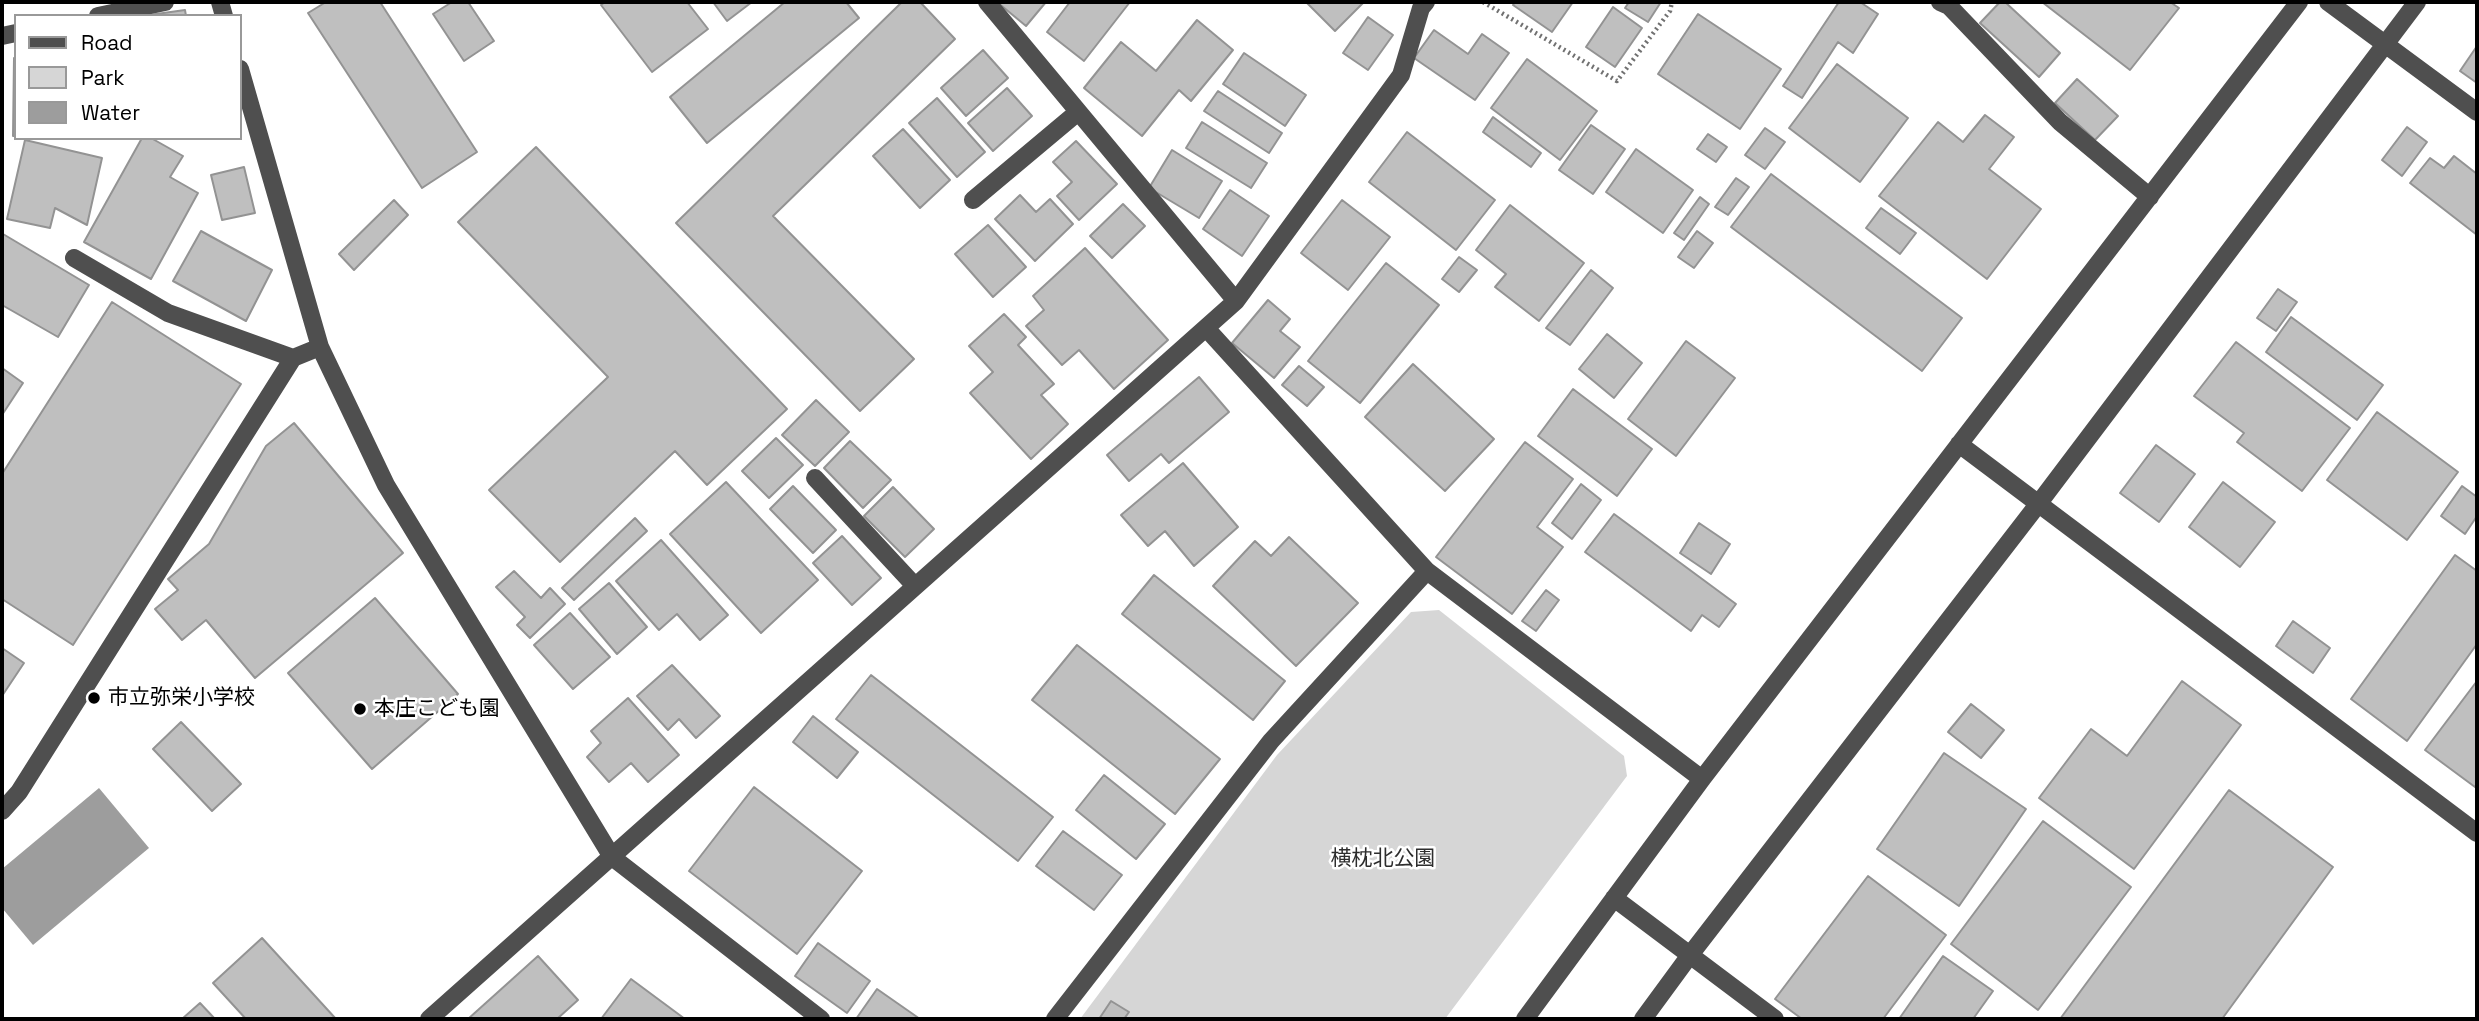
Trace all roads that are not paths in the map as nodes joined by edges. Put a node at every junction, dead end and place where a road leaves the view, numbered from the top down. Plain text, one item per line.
1 (165, 2) edge
2 (987, 2) edge
3 (1426, 2) edge
4 (1940, 2) edge
5 (2299, 2) edge
6 (2328, 2) edge
7 (2417, 2) edge
8 (108, 14) edge
9 (2386, 44) junction
10 (242, 76) edge
11 (1078, 111) junction
12 (2477, 111) edge
13 (2150, 197) junction
14 (973, 200) dead end
15 (74, 258) dead end
16 (1236, 301) junction
17 (1206, 328) junction
18 (320, 347) junction
19 (293, 358) junction
20 (1959, 444) junction
21 (815, 478) dead end
22 (2039, 503) junction
23 (1427, 571) junction
24 (915, 586) junction
25 (1702, 779) junction
26 (2, 811) edge
27 (2477, 833) edge
28 (612, 857) junction
29 (1614, 898) junction
30 (1690, 955) junction
31 (429, 1019) edge
32 (821, 1019) edge
33 (1055, 1019) edge
34 (1525, 1019) edge
35 (1643, 1019) edge
36 (1775, 1019) edge

1 - 8 street
2 - 11 street
3 - 16 street
4 - 13 street
5 - 13 street
6 - 9 street
7 - 9 street
9 - 12 street
9 - 22 street
10 - 18 street
11 - 14 street
11 - 16 street
13 - 20 street
15 - 19 street
16 - 17 street
17 - 23 street
17 - 24 street
18 - 19 street
18 - 28 street
19 - 26 street
20 - 22 street
20 - 25 street
21 - 24 street
22 - 27 street
22 - 30 street
23 - 25 street
23 - 33 street
24 - 28 street
25 - 29 street
28 - 31 street
28 - 32 street
29 - 30 street
29 - 34 street
30 - 35 street
30 - 36 street

